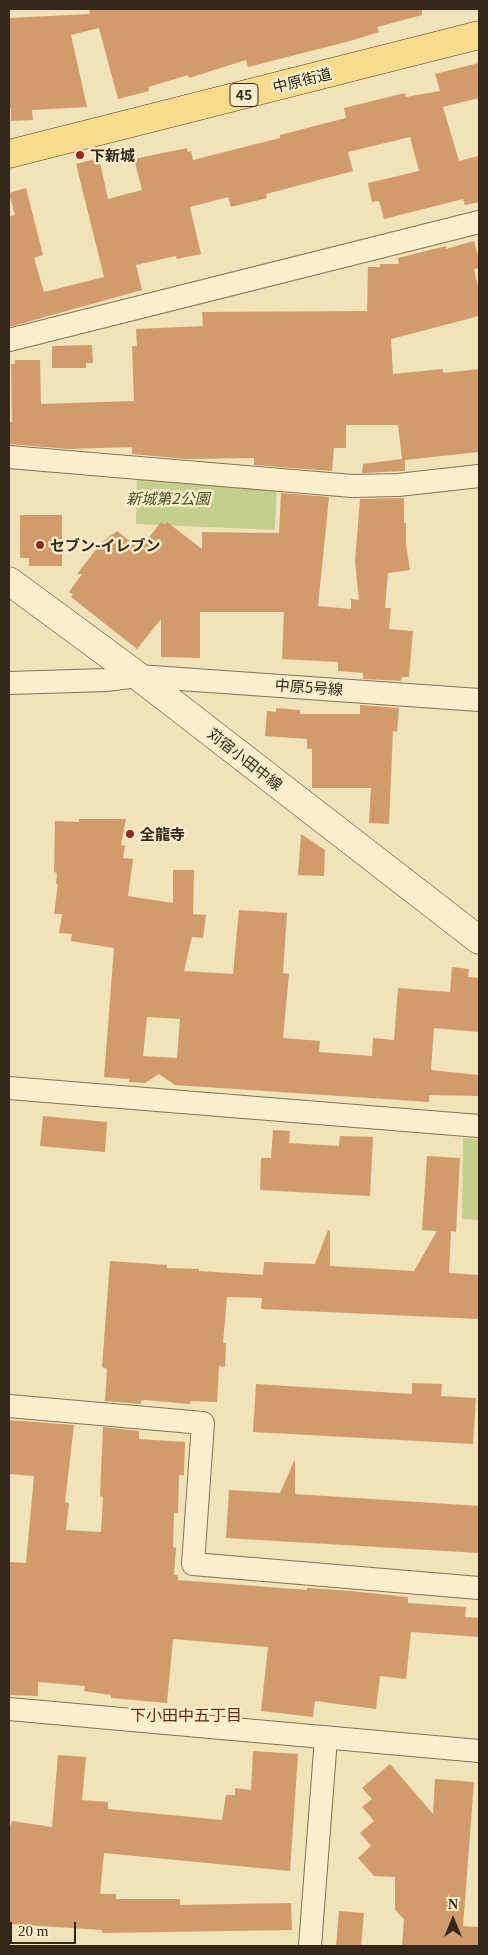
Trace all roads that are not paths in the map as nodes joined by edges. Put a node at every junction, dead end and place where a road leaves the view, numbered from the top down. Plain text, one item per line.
1 (479, 35) edge
2 (9, 154) edge
3 (479, 222) edge
4 (9, 340) edge
5 (9, 457) edge
6 (479, 476) edge
7 (9, 581) edge
8 (138, 676) junction
9 (9, 683) edge
10 (479, 700) edge
11 (479, 940) edge
12 (9, 1088) edge
13 (479, 1126) edge
14 (9, 1406) edge
15 (479, 1588) edge
16 (9, 1709) edge
17 (326, 1738) junction
18 (479, 1751) edge
19 (310, 1946) edge

1 - 2 main road, 中原街道 / 45
3 - 4 street
5 - 6 street
7 - 8 street, 苅宿小田中線
8 - 9 street, 中原5号線
8 - 10 street, 中原5号線
8 - 11 street, 苅宿小田中線
12 - 13 street
14 - 15 street
16 - 17 street
17 - 18 street
17 - 19 street

